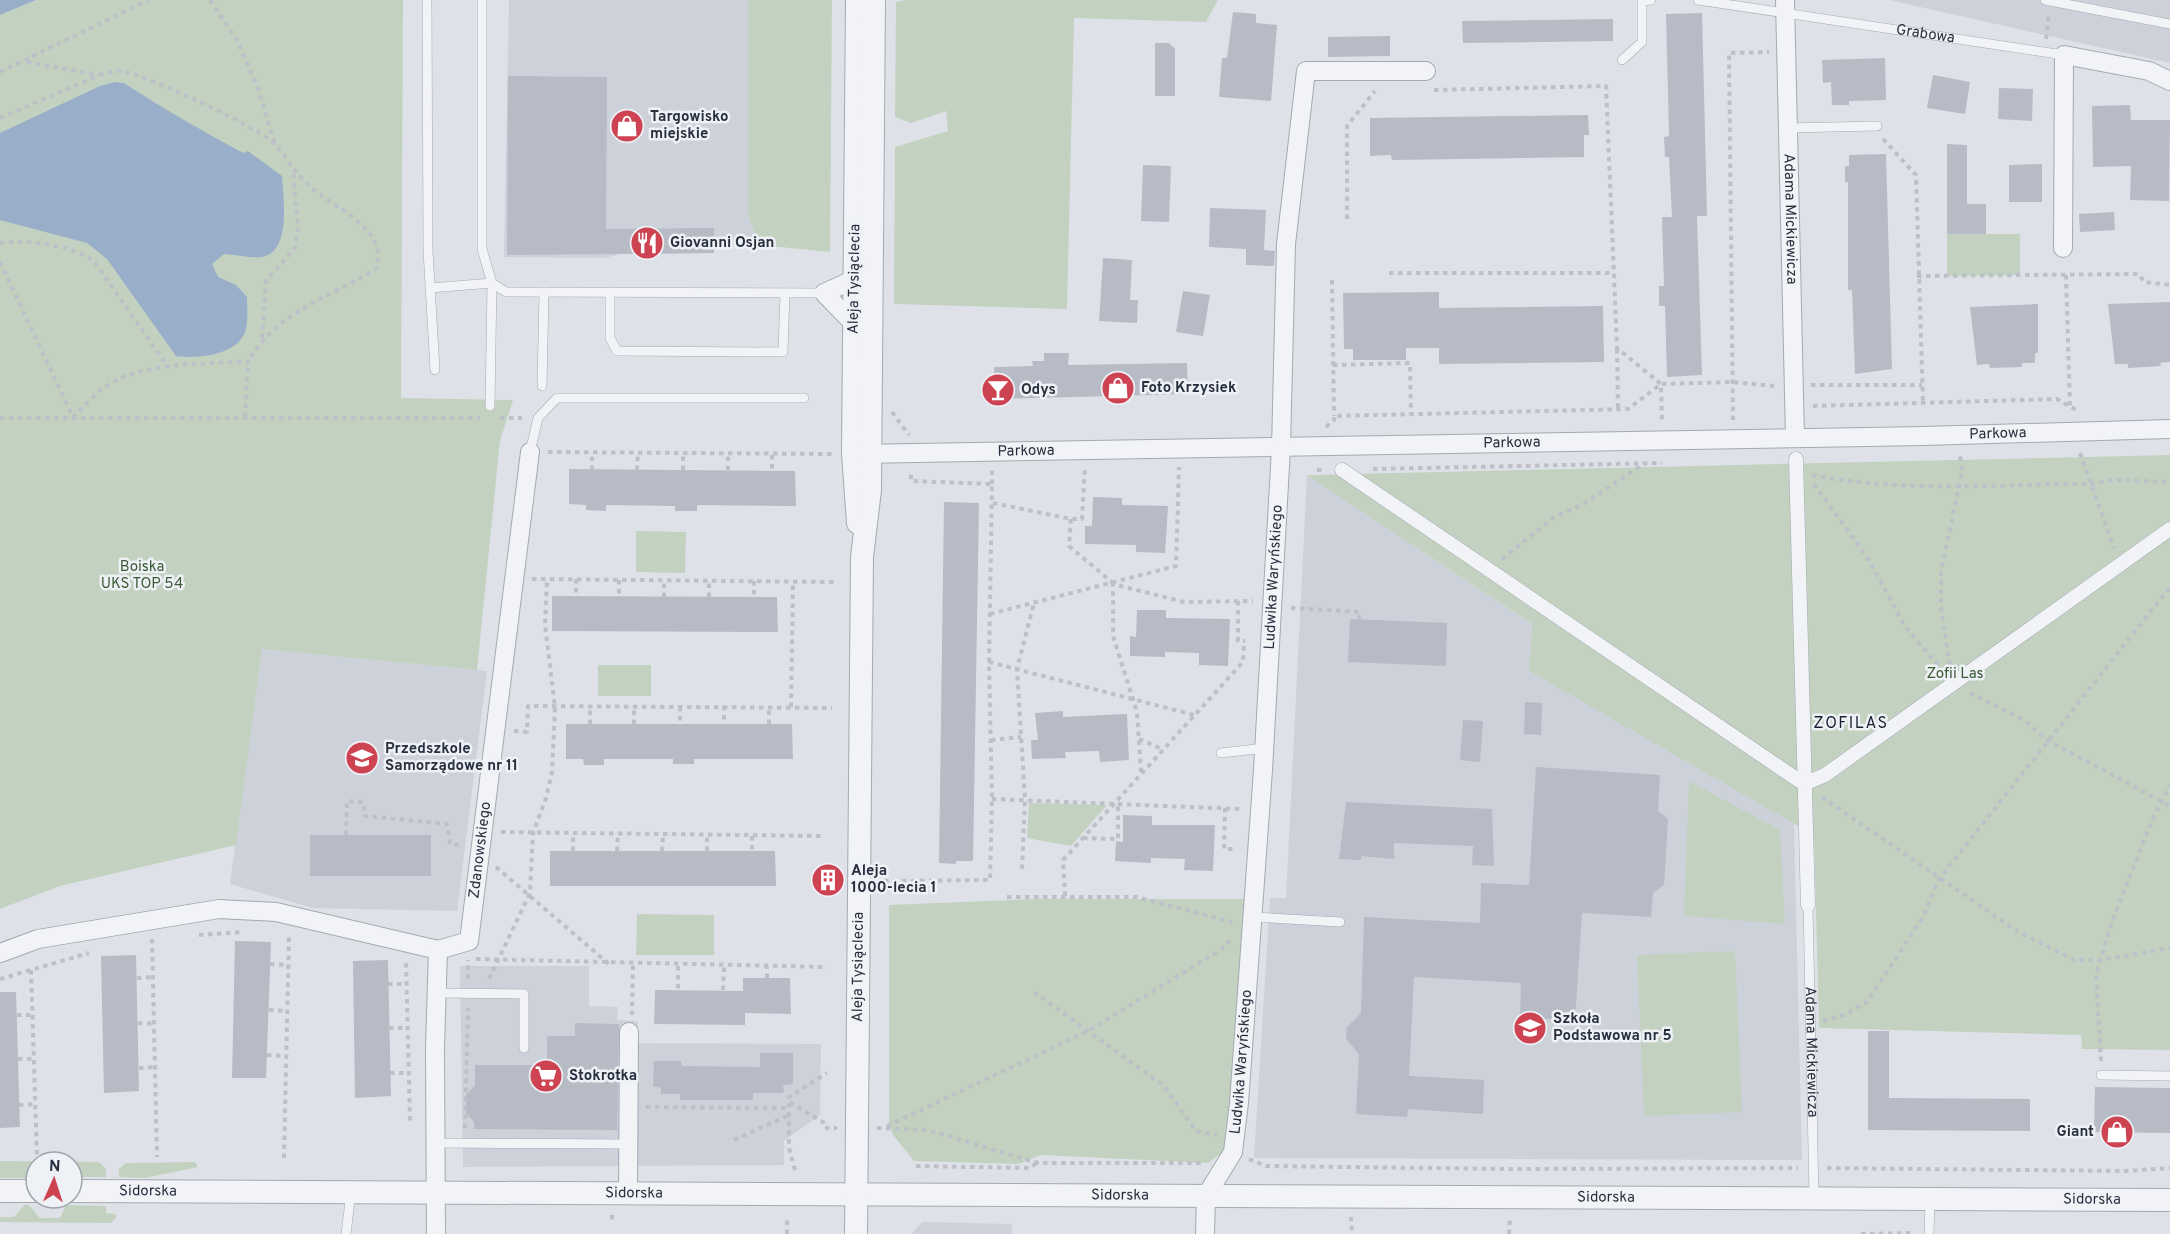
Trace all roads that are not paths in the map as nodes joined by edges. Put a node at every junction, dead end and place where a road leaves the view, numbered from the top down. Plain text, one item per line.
1 (427, 0) edge
2 (482, 0) edge
3 (857, 0) edge
4 (874, 0) edge
5 (1651, 0) edge
6 (1698, 0) edge
7 (2048, 1) edge
8 (1785, 7) edge
9 (2170, 24) edge
10 (2064, 55) junction
11 (1622, 60) dead end
12 (1426, 71) dead end
13 (2170, 81) edge
14 (1876, 126) road end
15 (1788, 128) junction
16 (2063, 248) dead end
17 (863, 272) junction
18 (492, 283) junction
19 (430, 288) junction
20 (544, 292) junction
21 (610, 292) junction
22 (785, 293) junction
23 (824, 293) junction
24 (854, 324) junction
25 (435, 370) dead end
26 (542, 386) dead end
27 (804, 398) dead end
28 (490, 406) dead end
29 (2170, 429) edge
30 (1795, 438) junction
31 (1281, 448) junction
32 (530, 452) joint
33 (852, 454) junction
34 (1796, 466) road end
35 (1342, 470) dead end
36 (2170, 529) edge
37 (1264, 748) junction
38 (1221, 753) dead end
39 (1804, 784) junction
40 (1808, 905) joint
41 (1247, 921) junction
42 (1340, 922) dead end
43 (438, 950) junction
44 (0, 952) edge
45 (436, 993) junction
46 (628, 1032) road end
47 (524, 1048) dead end
48 (2101, 1075) road end
49 (2170, 1076) edge
50 (436, 1143) junction
51 (628, 1144) junction
52 (0, 1191) edge
53 (24, 1191) edge
54 (84, 1191) edge
55 (351, 1191) junction
56 (436, 1192) junction
57 (628, 1194) junction
58 (857, 1195) junction
59 (1206, 1196) junction
60 (1814, 1198) junction
61 (1930, 1199) junction
62 (2170, 1200) edge
63 (346, 1234) edge
64 (436, 1234) edge
65 (856, 1234) edge
66 (1205, 1234) edge
67 (1929, 1234) edge

1 - 19 lane
2 - 18 lane
3 - 17 street, Aleja Tysiąclecia
4 - 17 street, Aleja Tysiąclecia
5 - 11 lane
6 - 8 lane, Grabowa
7 - 9 lane
8 - 10 lane, Grabowa
8 - 15 street, Adama Mickiewicza
10 - 13 street, Grabowa
10 - 16 street
12 - 31 street, Ludwika Waryńskiego
14 - 15 lane
15 - 30 street, Adama Mickiewicza
17 - 23 street
17 - 24 street, Aleja Tysiąclecia
17 - 33 street, Aleja Tysiąclecia
18 - 19 lane
18 - 20 lane
18 - 28 lane
19 - 25 lane
20 - 21 lane
20 - 26 lane
21 - 22 lane
21 - 22 lane
22 - 23 lane
23 - 24 street
24 - 33 street, Aleja Tysiąclecia
27 - 32 lane
29 - 30 street, Parkowa
30 - 31 street, Parkowa
31 - 33 street, Parkowa
31 - 37 street, Ludwika Waryńskiego
32 - 43 street, Zdanowskiego
33 - 58 street, Aleja Tysiąclecia
34 - 39 street
35 - 39 street
36 - 39 street
37 - 38 lane
37 - 41 street, Ludwika Waryńskiego
39 - 40 street
40 - 60 lane, Adama Mickiewicza
41 - 42 lane
41 - 59 street, Ludwika Waryńskiego
43 - 44 street
43 - 45 street
45 - 47 lane
45 - 50 street
46 - 51 street
48 - 49 lane
50 - 51 lane
50 - 56 street
51 - 57 street
52 - 53 street
54 - 55 street, Sidorska
55 - 56 street, Sidorska
55 - 63 lane
56 - 57 street, Sidorska
56 - 64 street
57 - 58 street, Sidorska
58 - 59 street, Sidorska
58 - 65 street, Aleja Tysiąclecia
59 - 60 street, Sidorska
59 - 66 street
60 - 61 street, Sidorska
61 - 62 street, Sidorska
61 - 67 lane

